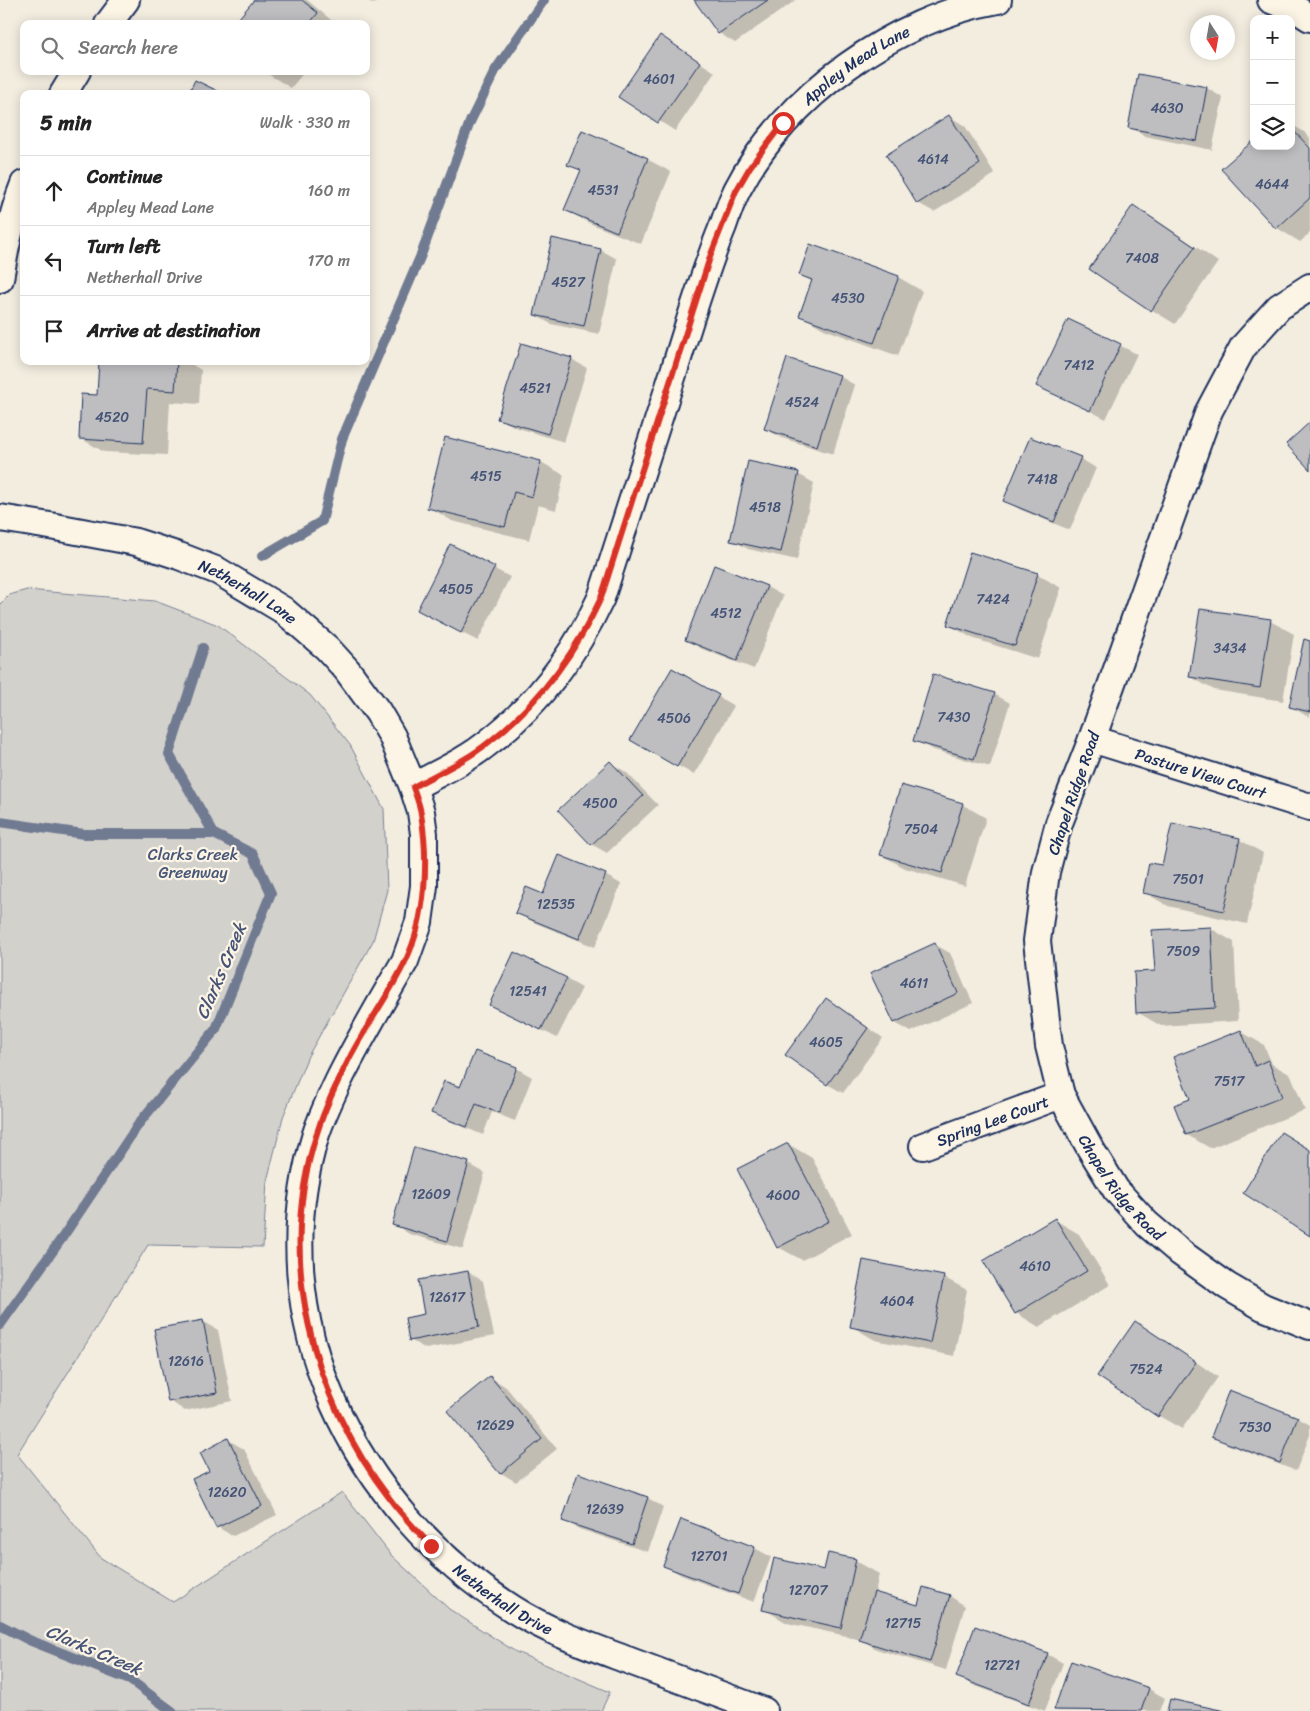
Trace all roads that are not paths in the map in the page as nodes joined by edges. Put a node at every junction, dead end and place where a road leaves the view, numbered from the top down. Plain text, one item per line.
1 (126, 0) edge
2 (998, 0) edge
3 (1271, 0) edge
4 (1310, 18) edge
5 (111, 20) edge
6 (75, 75) edge
7 (65, 90) edge
8 (20, 194) edge
9 (0, 279) edge
10 (1310, 287) edge
11 (0, 518) edge
12 (1092, 738) junction
13 (413, 787) junction
14 (1310, 807) edge
15 (1061, 1095) junction
16 (923, 1146) dead end
17 (1310, 1326) edge
18 (764, 1711) edge

1 - 5 street
2 - 13 street, Appley Mead Lane
3 - 4 street
6 - 7 street
8 - 9 street
10 - 12 street, Chapel Ridge Road
11 - 13 street, Netherhall Lane
12 - 14 street, Pasture View Court
12 - 15 street, Chapel Ridge Road
13 - 18 street, Netherhall Drive
15 - 16 street, Spring Lee Court
15 - 17 street, Chapel Ridge Road

